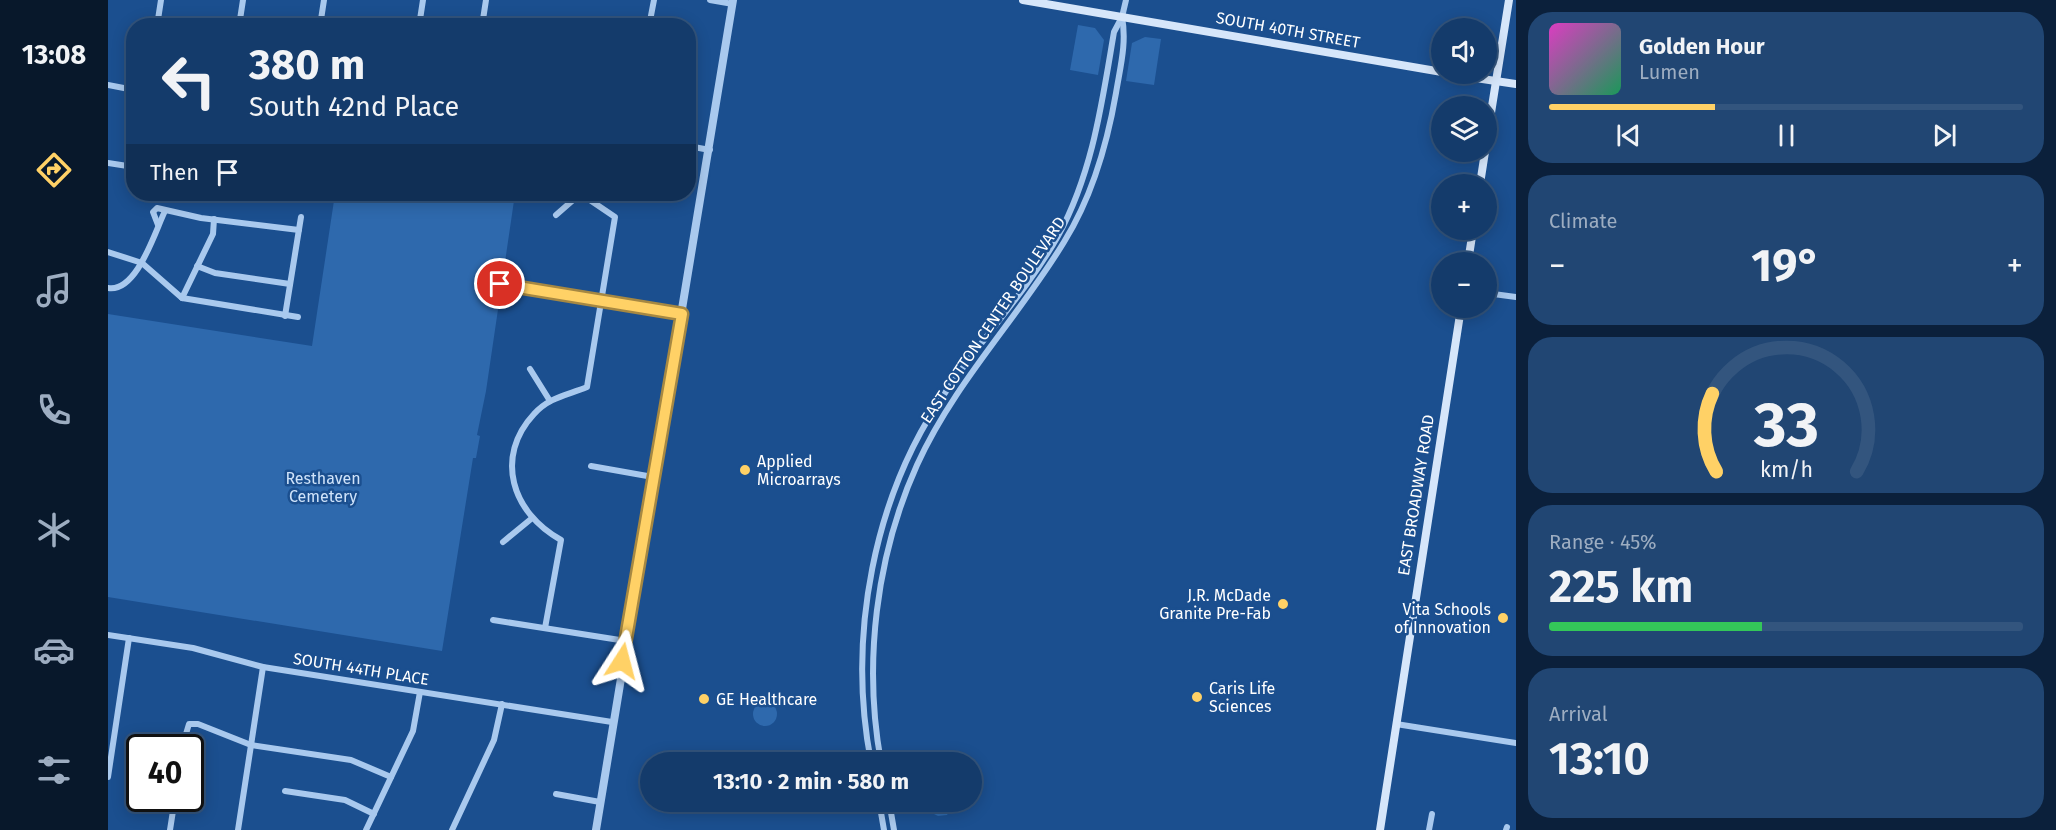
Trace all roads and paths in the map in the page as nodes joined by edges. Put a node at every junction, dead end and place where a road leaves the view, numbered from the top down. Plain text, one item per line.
1 (161, 0) edge
2 (243, 0) edge
3 (324, 0) edge
4 (423, 0) edge
5 (486, 0) edge
6 (654, 0) edge
7 (710, 0) edge
8 (1023, 0) edge
9 (1126, 0) edge
10 (1509, 0) edge
11 (733, 2) edge
12 (1122, 17) junction
13 (158, 18) edge
14 (240, 18) edge
15 (321, 18) edge
16 (420, 18) edge
17 (483, 18) edge
18 (651, 18) edge
19 (1431, 70) edge
20 (1497, 82) joint
21 (1516, 84) edge
22 (108, 85) edge
23 (126, 88) edge
24 (696, 147) edge
25 (710, 150) junction
26 (108, 163) edge
27 (126, 166) edge
28 (572, 201) edge
29 (591, 201) edge
30 (165, 211) junction
31 (556, 215) dead end
32 (301, 217) dead end
33 (214, 219) junction
34 (158, 225) junction
35 (299, 230) junction
36 (108, 252) edge
37 (142, 263) junction
38 (197, 266) junction
39 (290, 284) junction
40 (500, 284) dead end
41 (111, 288) edge
42 (1497, 294) edge
43 (1516, 297) edge
44 (182, 298) junction
45 (602, 301) junction
46 (682, 314) junction
47 (285, 316) junction
48 (298, 317) dead end
49 (1459, 318) edge
50 (530, 369) dead end
51 (550, 401) junction
52 (591, 466) dead end
53 (653, 477) junction
54 (531, 519) junction
55 (502, 542) dead end
56 (493, 620) dead end
57 (545, 628) junction
58 (108, 634) edge
59 (129, 638) junction
60 (626, 641) junction
61 (263, 667) junction
62 (420, 692) junction
63 (502, 704) junction
64 (612, 722) junction
65 (1396, 724) junction
66 (186, 734) edge
67 (1516, 743) edge
68 (251, 745) junction
69 (870, 752) edge
70 (880, 752) edge
71 (108, 777) edge
72 (391, 777) junction
73 (285, 791) dead end
74 (556, 794) dead end
75 (600, 802) junction
76 (173, 812) edge
77 (881, 812) edge
78 (891, 812) edge
79 (374, 814) junction
80 (1432, 814) dead end
81 (455, 829) edge
82 (170, 830) edge
83 (238, 830) edge
84 (366, 830) edge
85 (596, 830) edge
86 (884, 830) edge
87 (894, 830) edge
88 (1380, 830) edge
89 (1430, 830) edge

1 - 13 street
2 - 14 street
3 - 15 street
4 - 16 street
5 - 17 street
6 - 18 street
7 - 11 street
8 - 12 main road, SOUTH 40TH STREET
9 - 12 street
10 - 20 main road
11 - 25 street
12 - 19 main road, SOUTH 40TH STREET
12 - 69 street, EAST COTTON CENTER BOULEVARD
12 - 70 street, EAST COTTON CENTER BOULEVARD
20 - 21 main road
22 - 23 street
24 - 25 street
25 - 46 street
26 - 27 street
28 - 31 street
29 - 45 street
30 - 33 street
30 - 34 street
30 - 34 street
32 - 35 street
33 - 35 street
33 - 38 street
34 - 37 street
35 - 39 street
36 - 37 street
37 - 41 street
37 - 44 street
38 - 39 street
38 - 44 street
39 - 47 street
40 - 45 street
42 - 43 street
44 - 47 street
45 - 46 street
45 - 51 street
46 - 53 street
47 - 48 street
49 - 65 main road, EAST BROADWAY ROAD
50 - 51 street
51 - 54 street
52 - 53 street
53 - 60 street
54 - 55 street
54 - 57 street
56 - 57 street
57 - 60 street
58 - 59 street, SOUTH 44TH PLACE
59 - 61 street, SOUTH 44TH PLACE
59 - 71 street
60 - 64 street
61 - 62 street, SOUTH 44TH PLACE
61 - 68 street
62 - 63 street, SOUTH 44TH PLACE
62 - 72 street
63 - 64 street, SOUTH 44TH PLACE
63 - 81 street
64 - 75 street
65 - 67 street
65 - 88 main road, EAST BROADWAY ROAD
66 - 68 street
68 - 72 street
68 - 83 street
72 - 79 street
73 - 79 street
74 - 75 street
75 - 85 street
76 - 82 street
77 - 86 street
78 - 87 street
79 - 84 street
80 - 89 street

